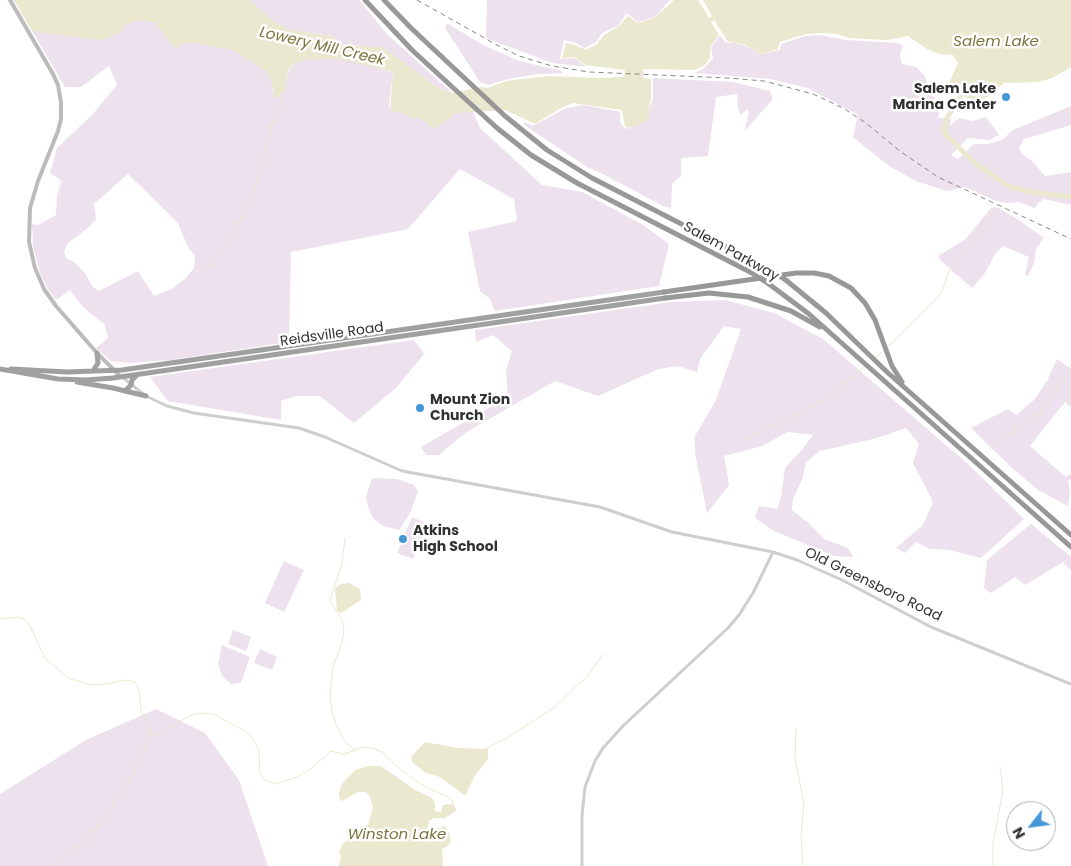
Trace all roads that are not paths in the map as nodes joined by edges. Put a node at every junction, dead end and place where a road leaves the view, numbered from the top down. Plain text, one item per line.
1 (365, 0) edge
2 (384, 0) edge
3 (11, 2) edge
4 (834, 337) junction
5 (97, 353) junction
6 (1, 369) edge
7 (113, 370) junction
8 (93, 371) junction
9 (137, 375) junction
10 (121, 377) junction
11 (67, 379) junction
12 (131, 385) junction
13 (125, 391) junction
14 (912, 394) junction
15 (146, 396) junction
16 (1071, 535) edge
17 (1071, 547) edge
18 (773, 552) junction
19 (1071, 684) edge
20 (582, 866) edge

1 - 4 highway, Salem Parkway, bridge
2 - 14 highway, Salem Parkway, bridge
3 - 5 main road
4 - 9 highway, Reidsville Road
4 - 17 highway, Salem Parkway
5 - 7 main road
5 - 8 highway
6 - 8 highway, Reidsville Road
6 - 11 highway, Reidsville Road
7 - 8 highway, Reidsville Road
7 - 10 main road
7 - 14 highway, Reidsville Road
9 - 10 highway, Reidsville Road
9 - 12 highway
10 - 11 highway, Reidsville Road
10 - 12 street, Old Greensboro Road
11 - 13 highway
12 - 13 highway
12 - 15 street, Old Greensboro Road
13 - 15 highway
14 - 16 highway, Salem Parkway
15 - 18 street, Old Greensboro Road
18 - 19 street, Old Greensboro Road
18 - 20 street

